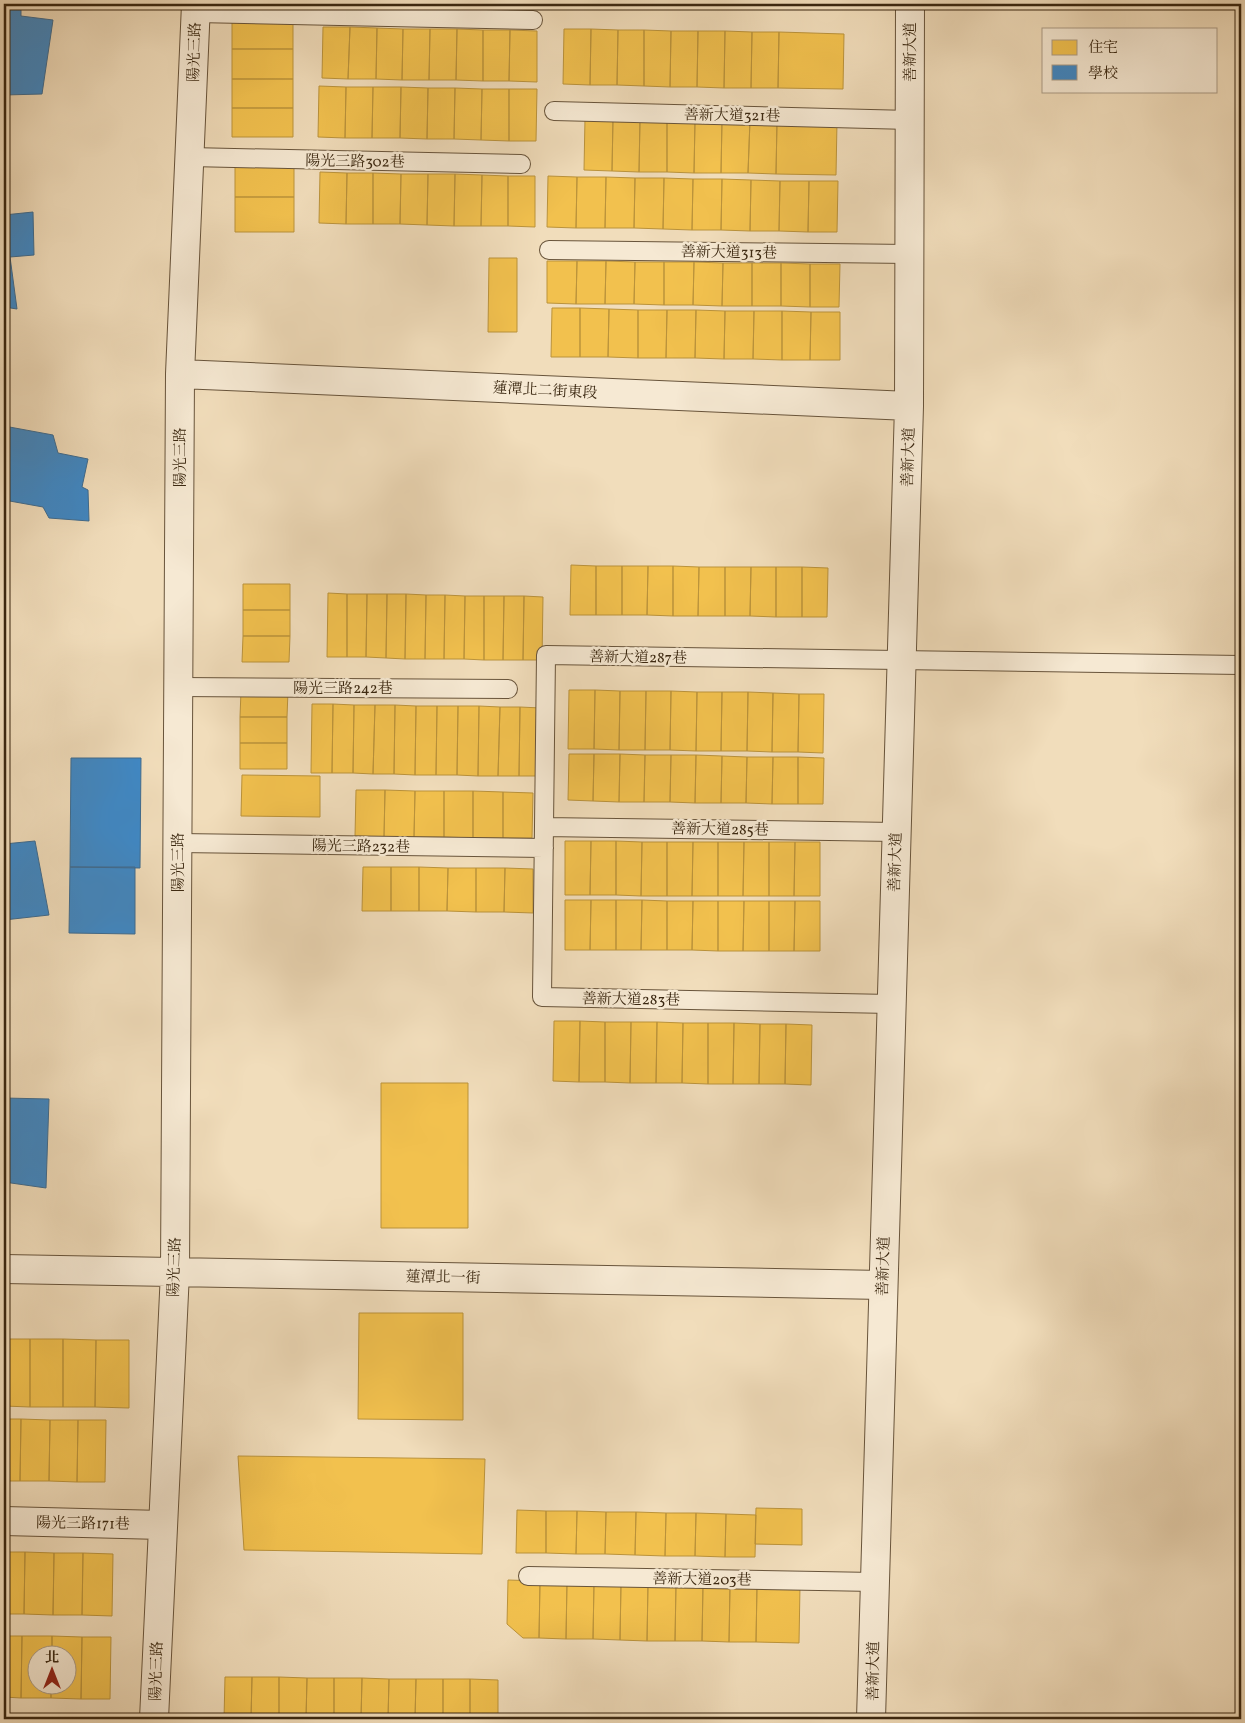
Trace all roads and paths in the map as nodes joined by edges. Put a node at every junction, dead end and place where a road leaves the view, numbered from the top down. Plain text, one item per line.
1 (910, 4) edge
2 (196, 8) edge
3 (533, 20) dead end
4 (554, 111) dead end
5 (910, 120) junction
6 (190, 158) junction
7 (521, 164) dead end
8 (549, 250) dead end
9 (909, 254) junction
10 (180, 374) junction
11 (909, 406) junction
12 (901, 660) junction
13 (1241, 665) edge
14 (178, 687) junction
15 (508, 689) dead end
16 (544, 827) junction
17 (896, 832) junction
18 (178, 843) junction
19 (544, 848) junction
20 (891, 1004) junction
21 (4, 1270) edge
22 (174, 1272) junction
23 (883, 1285) junction
24 (4, 1521) edge
25 (162, 1524) junction
26 (528, 1576) dead end
27 (875, 1582) junction
28 (154, 1719) edge
29 (872, 1719) edge

1 - 5 street, 善新大道
2 - 3 lane
2 - 6 street, 陽光三路
4 - 5 lane, 善新大道321巷
5 - 9 street, 善新大道
6 - 7 lane, 陽光三路302巷
6 - 10 street, 陽光三路
8 - 9 lane, 善新大道313巷
9 - 11 street, 善新大道
10 - 11 street, 蓮潭北二街東段
10 - 14 street, 陽光三路
11 - 12 street, 善新大道
12 - 13 lane
12 - 16 lane, 善新大道287巷
12 - 17 street, 善新大道
14 - 15 lane, 陽光三路242巷
14 - 18 street, 陽光三路
16 - 17 lane, 善新大道285巷
16 - 19 lane, 善新大道283巷
17 - 20 street, 善新大道
18 - 19 lane, 陽光三路232巷
18 - 22 street, 陽光三路
19 - 20 lane, 善新大道283巷
20 - 23 street, 善新大道
21 - 22 street, 蓮潭北一街
22 - 23 street, 蓮潭北一街
22 - 25 street, 陽光三路
23 - 27 street, 善新大道
24 - 25 street, 陽光三路171巷
25 - 28 street, 陽光三路
26 - 27 lane, 善新大道203巷
27 - 29 street, 善新大道

